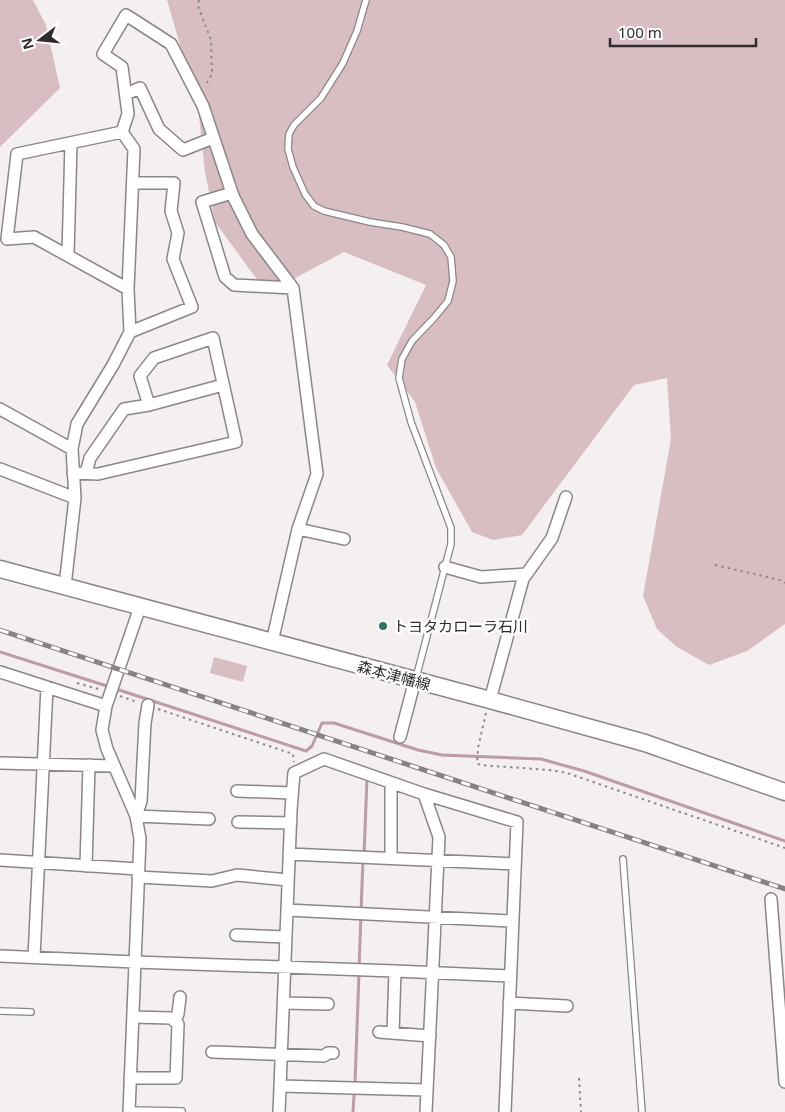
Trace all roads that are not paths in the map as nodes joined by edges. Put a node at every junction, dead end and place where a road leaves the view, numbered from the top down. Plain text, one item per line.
1 (366, 0) edge
2 (126, 94) junction
3 (122, 132) junction
4 (214, 138) junction
5 (71, 143) junction
6 (133, 183) junction
7 (232, 193) junction
8 (68, 255) junction
9 (293, 288) junction
10 (128, 289) junction
11 (130, 332) junction
12 (223, 385) junction
13 (149, 405) junction
14 (0, 409) edge
15 (72, 449) junction
16 (0, 469) edge
17 (73, 473) junction
18 (86, 473) junction
19 (566, 497) dead end
20 (75, 498) junction
21 (298, 528) junction
22 (344, 539) dead end
23 (445, 567) junction
24 (0, 569) edge
25 (526, 574) junction
26 (65, 586) junction
27 (140, 607) junction
28 (272, 642) junction
29 (0, 672) edge
30 (415, 680) junction
31 (47, 687) junction
32 (490, 700) junction
33 (148, 705) road end
34 (106, 706) junction
35 (400, 736) dead end
36 (0, 763) edge
37 (43, 764) junction
38 (89, 765) junction
39 (113, 766) junction
40 (391, 783) junction
41 (238, 791) dead end
42 (785, 792) edge
43 (292, 793) junction
44 (424, 794) junction
45 (136, 816) junction
46 (209, 819) dead end
47 (238, 822) dead end
48 (290, 822) junction
49 (289, 854) junction
50 (391, 858) junction
51 (623, 859) dead end
52 (0, 860) edge
53 (438, 860) junction
54 (38, 863) junction
55 (515, 864) junction
56 (86, 866) junction
57 (138, 873) junction
58 (288, 880) junction
59 (771, 899) dead end
60 (287, 910) junction
61 (435, 917) junction
62 (512, 921) junction
63 (236, 934) dead end
64 (286, 937) junction
65 (0, 956) edge
66 (34, 957) junction
67 (135, 962) junction
68 (285, 968) junction
69 (395, 971) junction
70 (433, 973) junction
71 (510, 976) junction
72 (180, 997) dead end
73 (284, 1003) junction
74 (509, 1003) junction
75 (328, 1004) dead end
76 (567, 1006) dead end
77 (0, 1011) edge
78 (30, 1012) dead end
79 (133, 1017) junction
80 (175, 1021) junction
81 (379, 1032) dead end
82 (393, 1033) junction
83 (430, 1036) junction
84 (212, 1052) dead end
85 (333, 1053) dead end
86 (282, 1054) junction
87 (130, 1078) junction
88 (785, 1082) edge
89 (280, 1086) junction
90 (427, 1090) junction
91 (129, 1111) edge
92 (182, 1111) edge
93 (279, 1112) edge
94 (426, 1112) edge
95 (505, 1112) edge
96 (642, 1112) edge

1 - 23 lane
2 - 3 street
2 - 4 street
2 - 4 street
3 - 5 street
3 - 6 street
4 - 7 street
5 - 8 street
5 - 8 street
6 - 10 street
6 - 11 street
7 - 9 street
7 - 9 street
8 - 10 street
9 - 21 street
10 - 11 street
11 - 15 street
12 - 13 street
12 - 13 street
12 - 18 street
13 - 18 street
14 - 15 street
15 - 17 street
16 - 20 street
17 - 18 street
17 - 20 street
19 - 25 street
20 - 26 street
21 - 22 street
21 - 28 street
23 - 25 street
23 - 30 lane
24 - 26 main road, 森本津幡線
25 - 32 street
26 - 27 main road, 森本津幡線
27 - 28 main road, 森本津幡線
27 - 34 street
28 - 30 main road, 森本津幡線
29 - 31 street
30 - 32 main road, 森本津幡線
30 - 35 street
31 - 34 street
31 - 37 street
32 - 42 main road, 森本津幡線
33 - 45 street
34 - 39 street
36 - 37 street
37 - 38 street
37 - 54 street
38 - 39 street
38 - 56 street
39 - 45 street
40 - 43 street
40 - 44 street
40 - 50 street
41 - 43 street
43 - 48 street
44 - 53 street
44 - 55 street
45 - 46 street
45 - 57 street
47 - 48 street
48 - 49 street
49 - 50 street
49 - 58 street
50 - 53 street
51 - 96 lane
52 - 54 street
53 - 55 street
53 - 61 street
54 - 56 street
54 - 66 street
55 - 62 street
56 - 57 street
57 - 58 street
57 - 67 street
58 - 60 street
59 - 88 street
60 - 61 street
60 - 64 street
61 - 62 street
61 - 70 street
62 - 71 street
63 - 64 street
64 - 68 street
65 - 66 street
66 - 67 street
67 - 68 street
67 - 79 street
68 - 69 street
68 - 73 street
69 - 70 street
69 - 82 street
70 - 71 street
70 - 83 street
71 - 74 street
72 - 80 street
73 - 75 street
73 - 86 street
74 - 76 street
74 - 95 street
77 - 78 lane
79 - 80 street
79 - 87 street
80 - 87 street
81 - 82 street
82 - 83 street
83 - 90 street
84 - 86 street
85 - 86 street
86 - 89 street
87 - 91 street
89 - 90 street
89 - 93 street
90 - 94 street
91 - 92 lane

